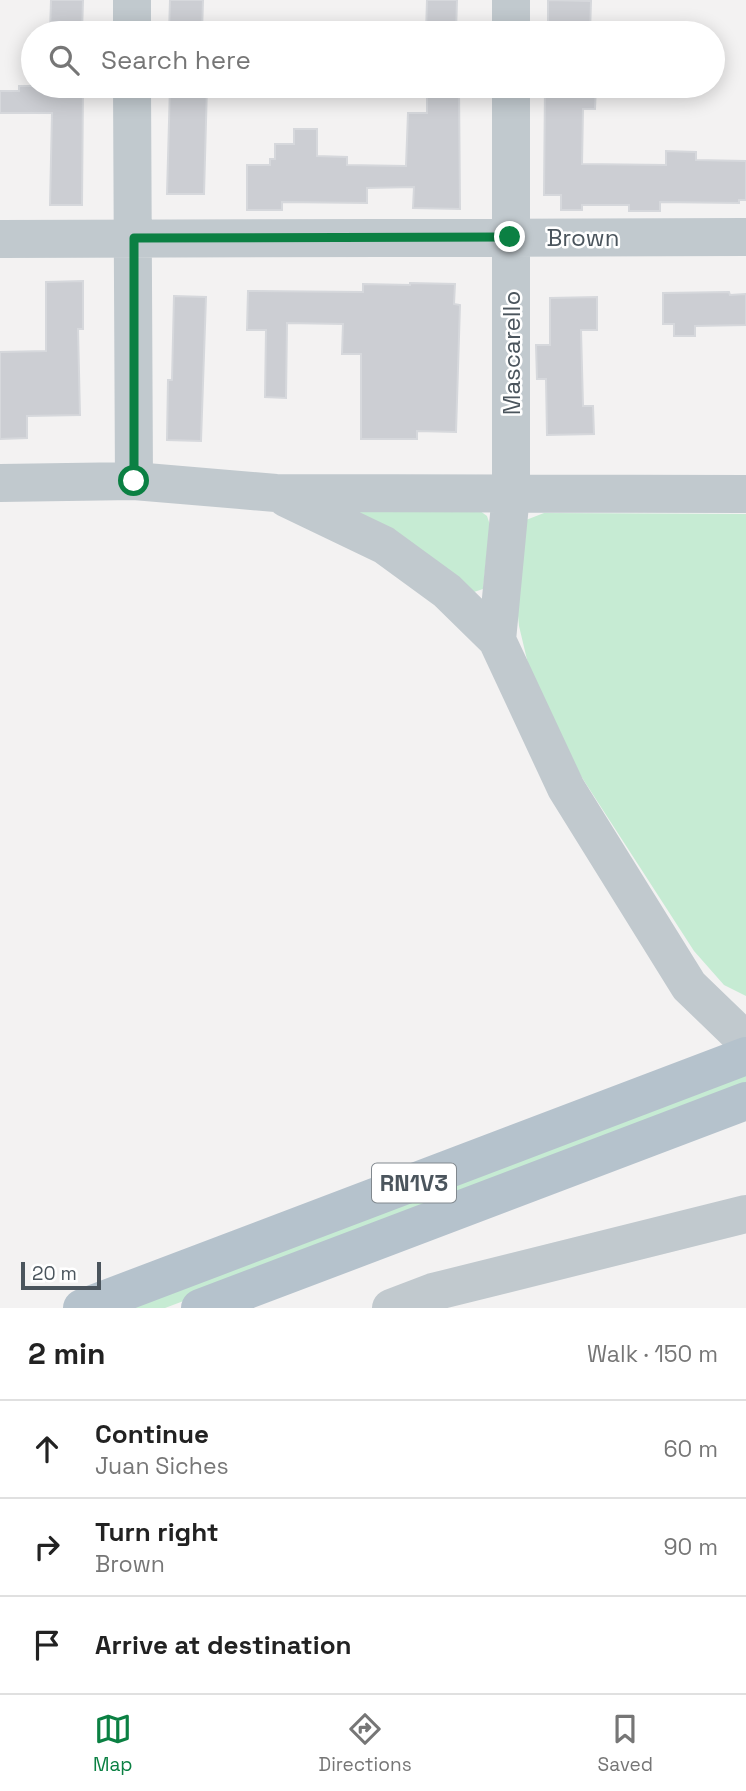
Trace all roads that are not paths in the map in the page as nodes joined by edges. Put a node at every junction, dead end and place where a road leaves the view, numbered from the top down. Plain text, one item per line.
1 (132, 0) edge
2 (512, 0) edge
3 (132, 21) edge
4 (511, 21) edge
5 (132, 98) edge
6 (511, 98) edge
7 (510, 237) junction
8 (746, 237) edge
9 (134, 238) junction
10 (0, 239) edge
11 (134, 481) junction
12 (0, 483) edge
13 (276, 494) junction
14 (512, 494) junction
15 (746, 494) edge
16 (497, 640) junction
17 (746, 1041) edge
18 (746, 1056) edge
19 (746, 1101) edge
20 (746, 1214) edge
21 (82, 1308) edge
22 (200, 1308) edge
23 (391, 1308) edge

1 - 3 street
2 - 4 street
5 - 9 street
6 - 7 street, Mascarello
7 - 8 street, Brown
7 - 9 street, Brown
7 - 14 street, Mascarello
9 - 10 street, Brown
9 - 11 street
11 - 12 street
11 - 13 street
13 - 14 street
13 - 16 street
14 - 15 street
14 - 16 street, Mascarello
16 - 17 street
18 - 21 main road, RN1V3
19 - 22 main road, RN1V3
20 - 23 street

